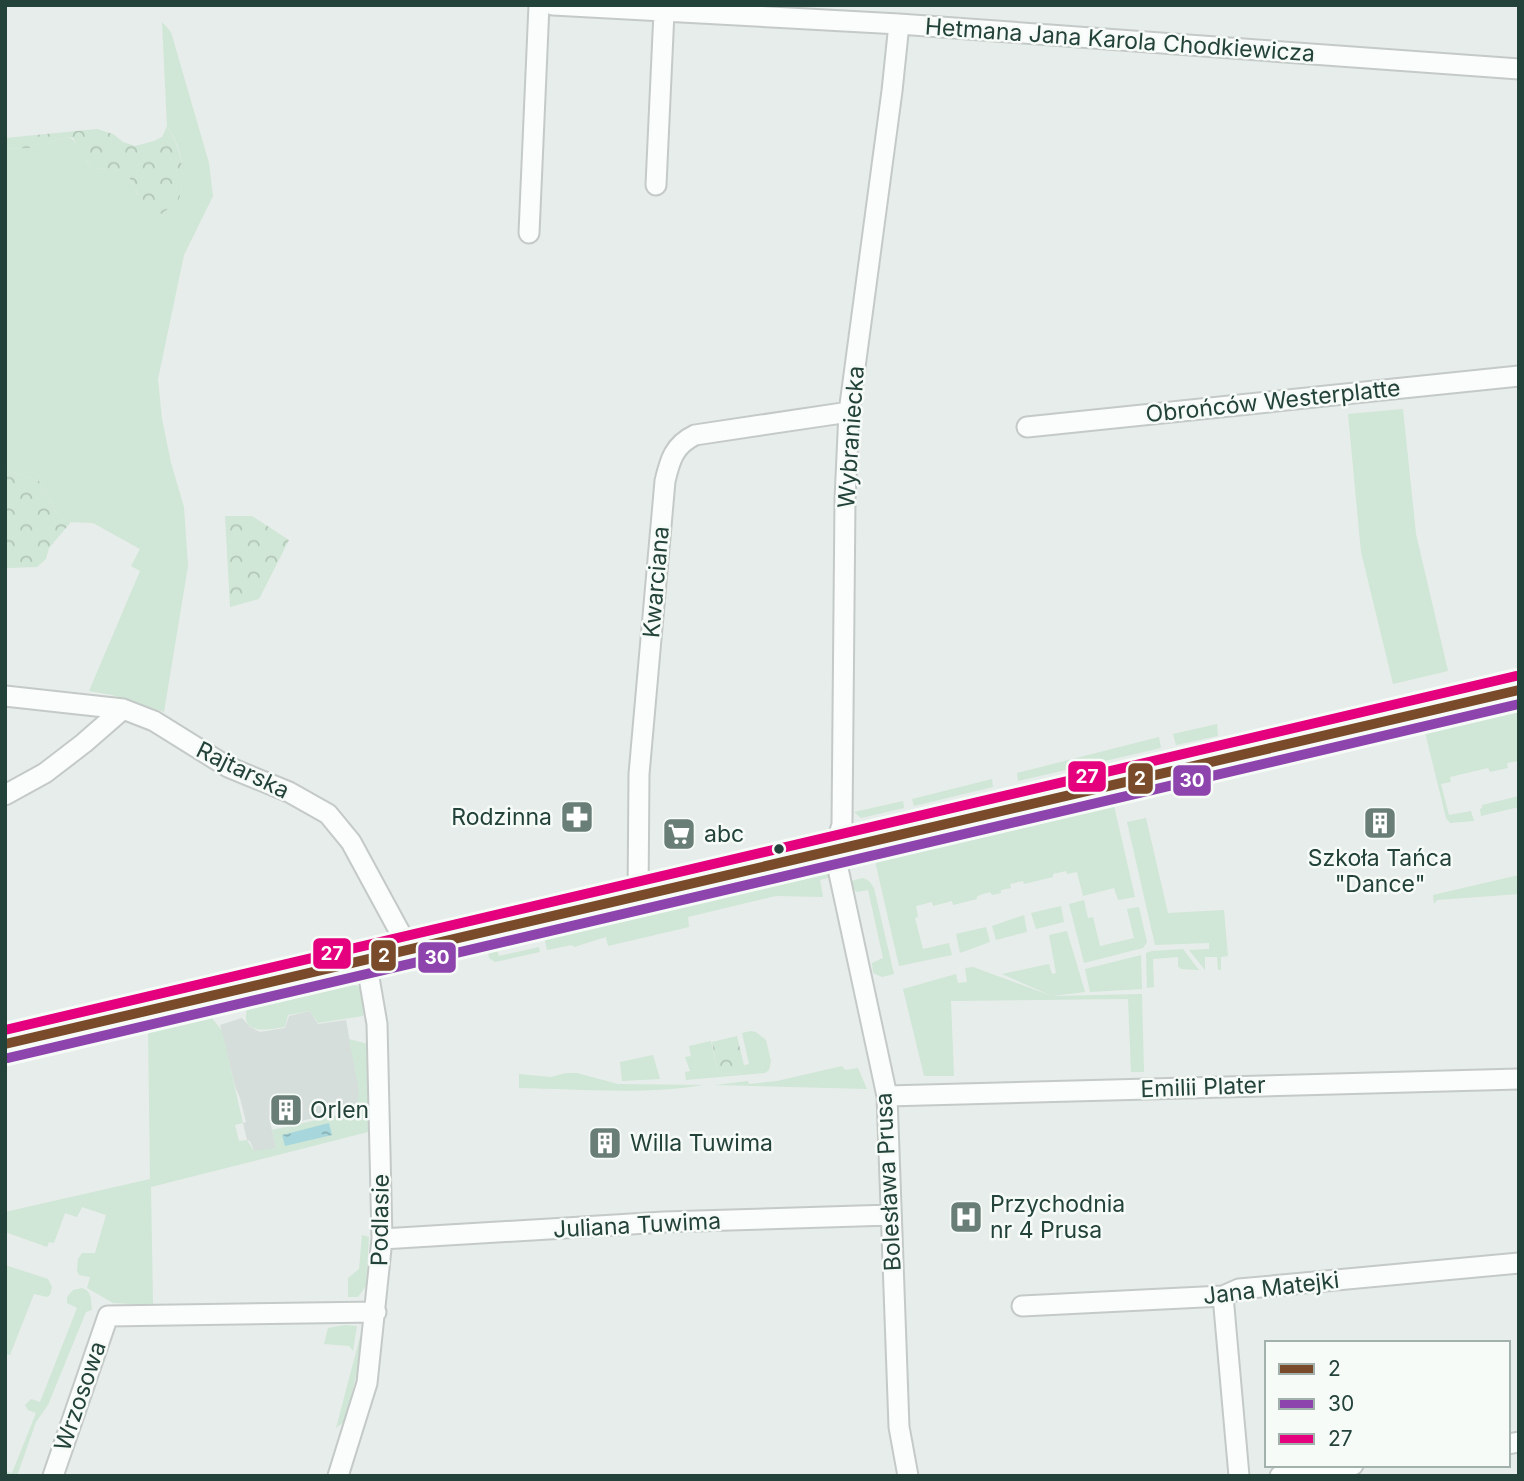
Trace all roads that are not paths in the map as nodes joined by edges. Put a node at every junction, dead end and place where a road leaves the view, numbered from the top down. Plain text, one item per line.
1 (539, 5) edge
2 (553, 5) edge
3 (664, 12) junction
4 (816, 12) edge
5 (899, 24) junction
6 (1519, 69) edge
7 (656, 184) dead end
8 (529, 233) dead end
9 (1519, 376) edge
10 (849, 412) junction
11 (1027, 427) dead end
12 (1519, 690) edge
13 (5, 696) edge
14 (123, 709) junction
15 (5, 795) edge
16 (834, 850) junction
17 (638, 897) junction
18 (409, 949) junction
19 (366, 960) junction
20 (5, 1044) edge
21 (1519, 1079) edge
22 (887, 1096) junction
23 (891, 1215) junction
24 (382, 1239) junction
25 (1519, 1263) edge
26 (1223, 1296) junction
27 (1022, 1307) dead end
28 (376, 1312) junction
29 (1340, 1467) edge
30 (52, 1476) edge
31 (338, 1476) edge
32 (908, 1476) edge
33 (1239, 1476) edge
34 (1280, 1476) edge

1 - 8 street
2 - 3 street, Hetmana Jana Karola Chodkiewicza
3 - 4 street, Hetmana Jana Karola Chodkiewicza
3 - 7 street
4 - 5 street, Hetmana Jana Karola Chodkiewicza
5 - 6 street, Hetmana Jana Karola Chodkiewicza
5 - 10 street, Wybraniecka
9 - 11 street, Obrońców Westerplatte
10 - 16 street, Wybraniecka
10 - 17 street, Kwarciana
12 - 16 street
13 - 14 street, Rajtarska
14 - 15 street
14 - 18 street, Rajtarska
16 - 17 street
16 - 22 street, Bolesława Prusa
17 - 18 street
18 - 19 street
19 - 20 street
19 - 24 street, Podlasie
21 - 22 street, Emilii Plater
22 - 23 street, Bolesława Prusa
23 - 24 street, Juliana Tuwima
23 - 32 street, Bolesława Prusa
24 - 28 street, Podlasie
25 - 26 street, Jana Matejki
26 - 27 street, Jana Matejki
26 - 33 street
28 - 30 street, Wrzosowa
28 - 31 street, Podlasie
29 - 34 street

